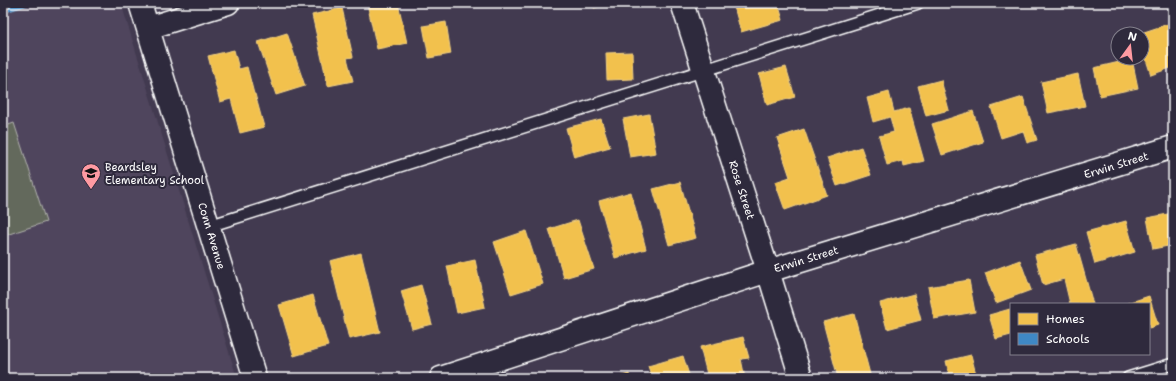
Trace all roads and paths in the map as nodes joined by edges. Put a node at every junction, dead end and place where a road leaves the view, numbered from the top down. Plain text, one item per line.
1 (140, 3) edge
2 (228, 3) edge
3 (682, 3) edge
4 (918, 3) edge
5 (148, 28) junction
6 (704, 71) junction
7 (1173, 147) edge
8 (208, 226) junction
9 (768, 271) junction
10 (1173, 364) edge
11 (255, 378) edge
12 (440, 378) edge
13 (800, 378) edge
14 (1128, 378) edge

1 - 5 street, Conn Avenue
2 - 5 street
3 - 6 street, Rose Street
4 - 6 lane
5 - 8 street, Conn Avenue
6 - 8 lane
6 - 9 street, Rose Street
7 - 9 street, Erwin Street
8 - 11 street, Conn Avenue
9 - 12 street, Erwin Street
9 - 13 street, Rose Street
10 - 14 lane

